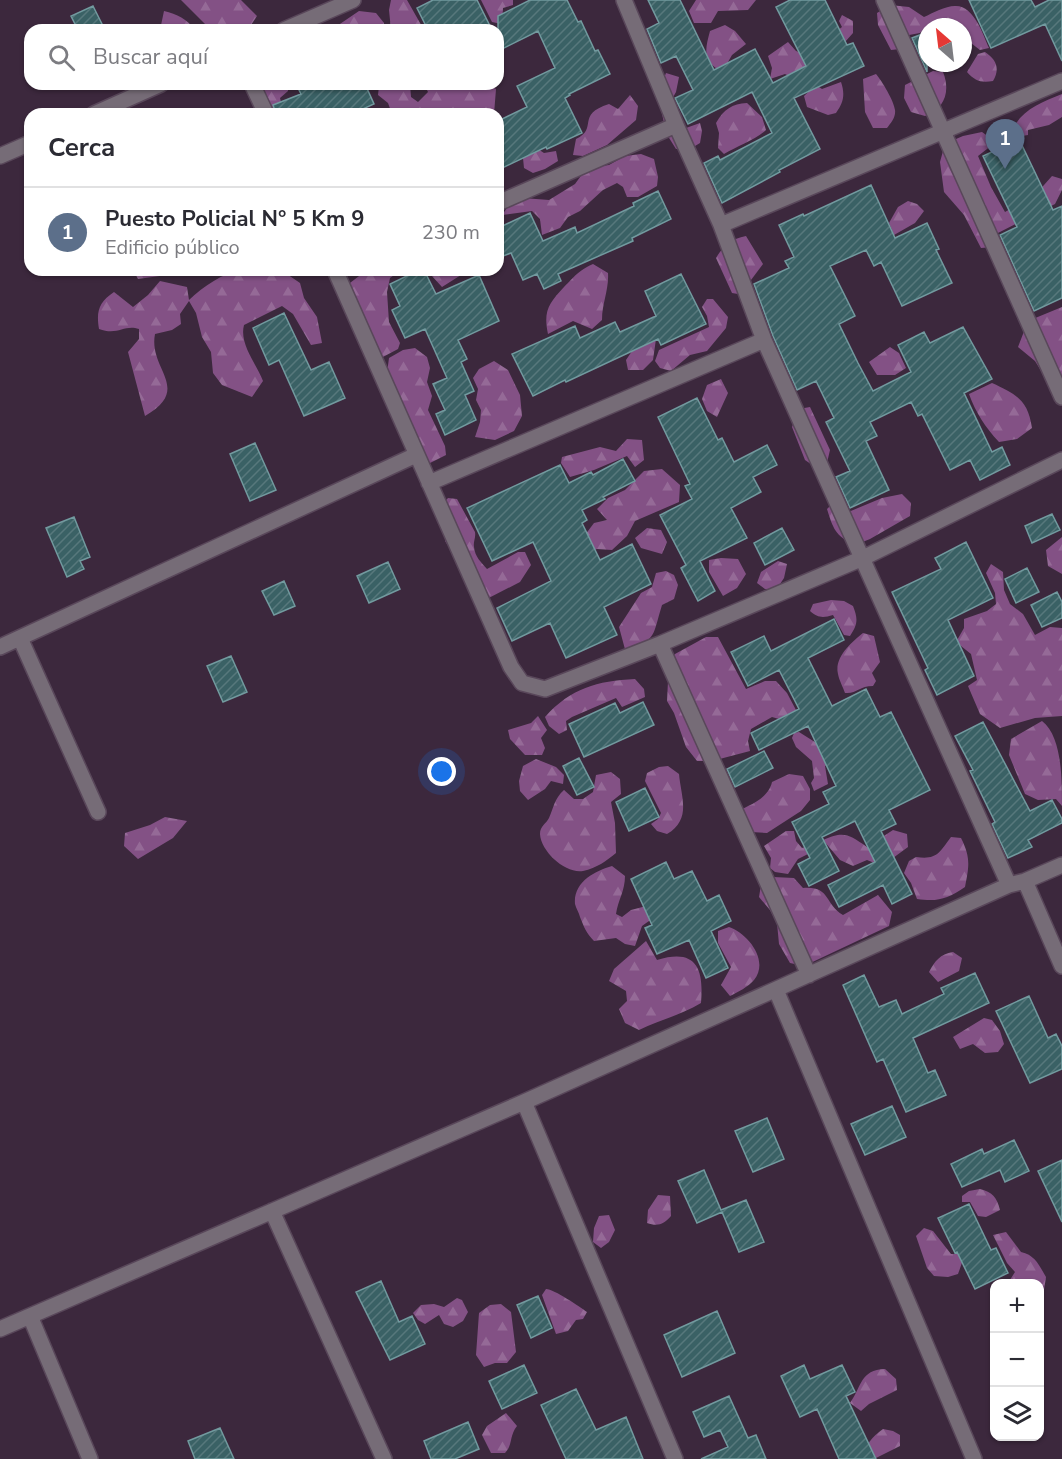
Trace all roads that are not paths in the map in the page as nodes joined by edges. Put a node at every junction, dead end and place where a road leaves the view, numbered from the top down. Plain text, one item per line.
1 (354, 0) edge
2 (624, 0) edge
3 (884, 0) edge
4 (298, 24) edge
5 (1062, 81) edge
6 (148, 90) edge
7 (255, 90) edge
8 (107, 108) edge
9 (263, 108) edge
10 (676, 125) junction
11 (941, 132) junction
12 (24, 146) edge
13 (0, 156) edge
14 (504, 200) edge
15 (721, 225) junction
16 (342, 276) edge
17 (764, 340) junction
18 (1062, 398) edge
19 (416, 455) junction
20 (1062, 460) edge
21 (429, 483) junction
22 (863, 558) junction
23 (20, 638) junction
24 (660, 644) junction
25 (0, 647) edge
26 (98, 812) dead end
27 (1062, 865) edge
28 (1025, 881) junction
29 (1009, 885) junction
30 (1062, 966) edge
31 (809, 975) junction
32 (776, 990) junction
33 (524, 1101) junction
34 (272, 1211) junction
35 (30, 1316) junction
36 (0, 1329) edge
37 (90, 1459) edge
38 (384, 1459) edge
39 (675, 1459) edge
40 (974, 1459) edge

1 - 4 street
2 - 10 street
3 - 11 street
5 - 11 street
6 - 8 street
7 - 9 street
10 - 14 street
10 - 15 street
11 - 15 street
11 - 18 street
12 - 13 street
15 - 17 street
16 - 19 street
17 - 21 street
17 - 22 street
19 - 21 street
19 - 23 street
20 - 22 street
21 - 24 street
22 - 24 street
22 - 29 street
23 - 25 street
23 - 26 street
24 - 31 street
27 - 28 street
28 - 29 street
28 - 30 street
29 - 31 street
31 - 32 street
32 - 33 street
32 - 40 street
33 - 34 street
33 - 39 street
34 - 35 street
34 - 38 street
35 - 36 street
35 - 37 street

